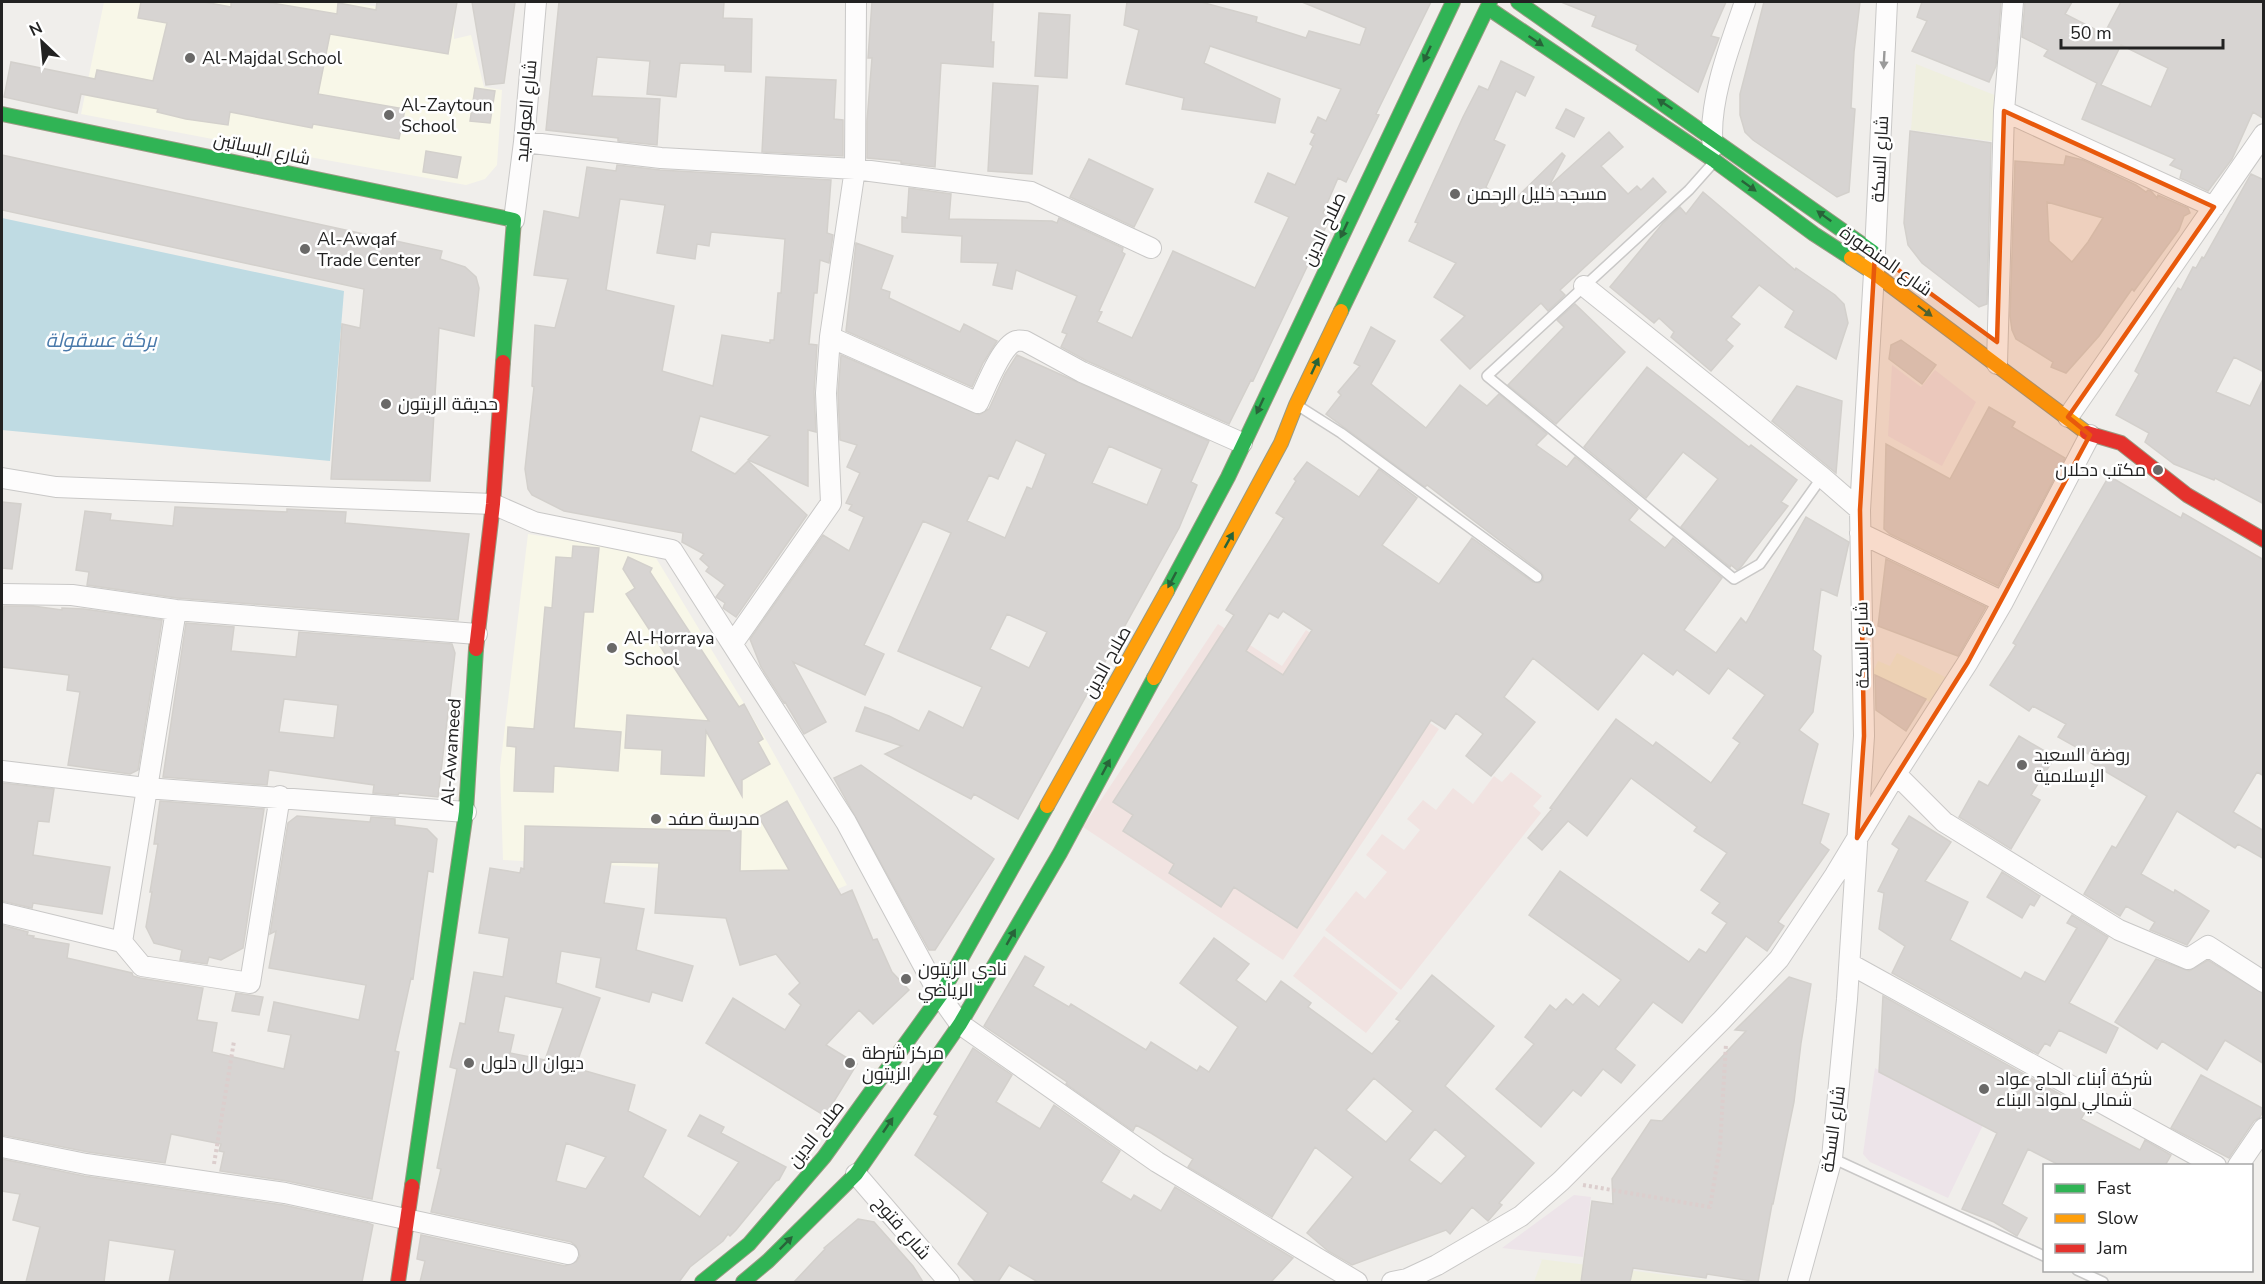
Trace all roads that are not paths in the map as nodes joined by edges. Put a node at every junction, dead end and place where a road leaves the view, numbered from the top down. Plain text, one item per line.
1 (536, 2) edge
2 (856, 2) edge
3 (1453, 2) edge
4 (1518, 2) edge
5 (1745, 2) edge
6 (1887, 2) edge
7 (2013, 2) edge
8 (1489, 5) edge
9 (2004, 111) junction
10 (2, 114) edge
11 (2264, 134) edge
12 (1711, 136) junction
13 (524, 142) junction
14 (1715, 161) junction
15 (855, 169) junction
16 (2214, 207) junction
17 (514, 220) junction
18 (1151, 248) dead end
19 (1878, 262) junction
20 (1584, 286) junction
21 (830, 337) junction
22 (1993, 339) junction
23 (2015, 356) dead end
24 (1997, 364) junction
25 (1296, 405) junction
26 (2081, 414) junction
27 (1242, 443) junction
28 (1822, 477) junction
29 (2, 478) edge
30 (493, 504) junction
31 (1860, 510) junction
32 (1860, 533) junction
33 (2264, 540) edge
34 (1537, 577) dead end
35 (2, 594) edge
36 (2003, 602) junction
37 (176, 610) junction
38 (477, 634) junction
39 (733, 643) junction
40 (2, 771) edge
41 (1896, 774) junction
42 (146, 788) junction
43 (280, 796) junction
44 (466, 812) junction
45 (1857, 838) junction
46 (2, 913) edge
47 (122, 942) junction
48 (1850, 964) junction
49 (2264, 982) edge
50 (940, 996) junction
51 (960, 1024) junction
52 (2264, 1128) edge
53 (2, 1147) edge
54 (1832, 1158) junction
55 (2212, 1164) edge
56 (2239, 1164) edge
57 (856, 1174) junction
58 (406, 1219) junction
59 (568, 1254) dead end
60 (2043, 1256) edge
61 (2081, 1272) edge
62 (398, 1282) edge
63 (702, 1282) edge
64 (743, 1282) edge
65 (948, 1282) edge
66 (1357, 1282) edge
67 (1392, 1282) edge
68 (1798, 1282) edge
69 (2103, 1282) edge

1 - 13 street, شارع العواميد
2 - 15 street
3 -> 27 main road, صلاح الدين
12 -> 4 main road
5 - 12 street
6 -> 19 street, شارع السكة
7 - 9 street
8 -> 14 main road, شارع المنصورة
25 -> 8 main road
9 - 16 street
9 - 22 street
10 - 17 main road, شارع البساتين
11 - 16 street
12 - 14 street
19 -> 12 main road
13 - 15 street
13 - 17 street, شارع العواميد
14 -> 19 main road, شارع المنصورة
14 - 20 lane
15 - 18 street
15 - 21 street
16 - 26 street
17 - 30 main road, Al-Awameed
19 -> 24 main road, شارع المنصورة
19 - 31 street, شارع السكة
20 - 28 street
20 - 28 lane
21 - 27 street
21 - 39 street
22 - 23 main road
22 - 24 street
24 - 26 main road, شارع المنصورة
25 - 34 lane
51 -> 25 main road
26 - 33 main road, شارع المنصورة
26 - 36 street
27 -> 50 main road, صلاح الدين
28 - 31 street
29 - 30 street
30 - 38 main road, Al-Awameed
30 - 39 street
31 - 32 street, شارع السكة
32 - 36 street
32 - 45 street, شارع السكة
35 - 37 street
36 - 41 street
37 - 38 street
37 - 42 street
38 - 44 main road, Al-Awameed
39 - 50 street
40 - 42 street
41 - 45 street
41 - 49 street
42 - 43 street
42 - 47 street
43 - 44 street
43 - 47 street
44 - 58 main road, Al-Awameed
45 - 48 street, شارع السكة
45 - 67 street
46 - 47 street
48 - 54 street, شارع السكة
48 - 55 street
50 - 51 street
50 - 63 main road, صلاح الدين
57 -> 51 main road
51 - 66 street
52 - 56 street
53 - 58 street
54 - 60 lane
54 - 68 street, شارع السكة
64 -> 57 main road
57 - 65 street, شارع فتوح
58 - 59 street
58 - 62 main road, Al-Awameed
61 - 69 lane

